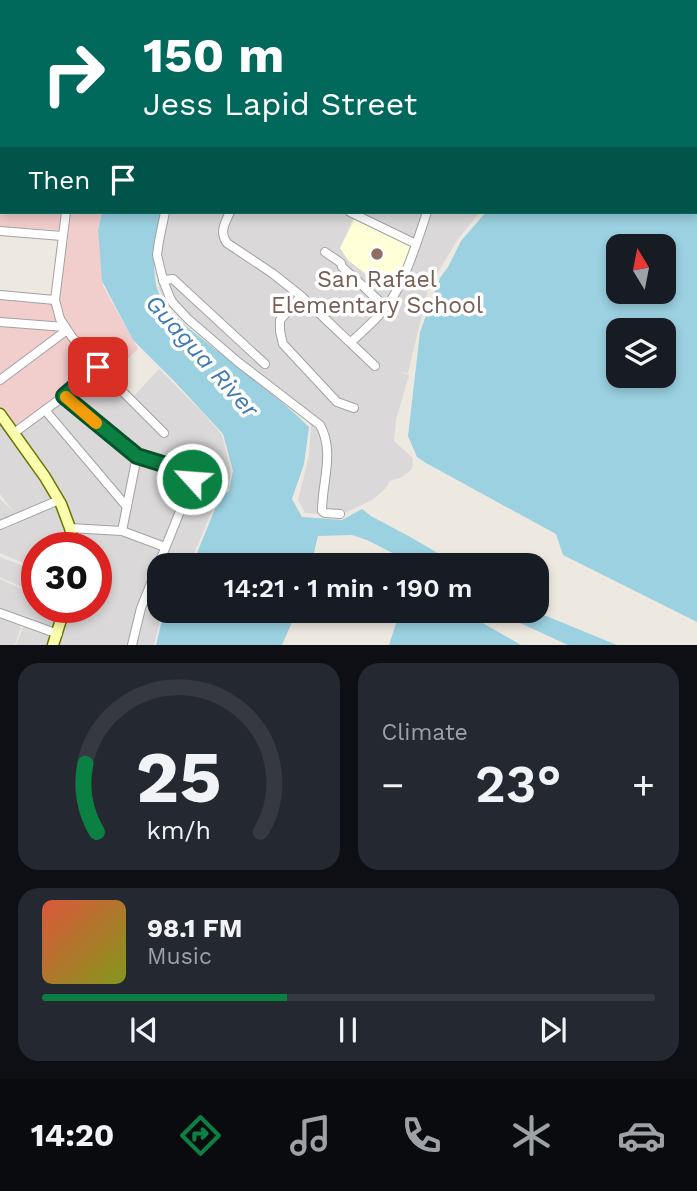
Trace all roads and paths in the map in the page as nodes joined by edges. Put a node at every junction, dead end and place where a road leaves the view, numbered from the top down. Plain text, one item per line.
1 (66, 214) edge
2 (165, 214) edge
3 (229, 214) edge
4 (354, 214) edge
5 (426, 214) edge
6 (0, 231) edge
7 (62, 236) junction
8 (416, 244) junction
9 (325, 252) dead end
10 (163, 280) junction
11 (0, 295) edge
12 (301, 296) junction
13 (55, 300) junction
14 (386, 306) junction
15 (0, 322) edge
16 (66, 329) junction
17 (351, 342) junction
18 (265, 364) dead end
19 (375, 366) dead end
20 (98, 367) junction
21 (0, 380) edge
22 (64, 396) junction
23 (354, 408) dead end
24 (45, 410) junction
25 (0, 414) edge
26 (14, 433) junction
27 (164, 433) dead end
28 (137, 456) junction
29 (59, 500) junction
30 (127, 507) junction
31 (340, 514) dead end
32 (0, 525) edge
33 (70, 528) junction
34 (122, 531) junction
35 (71, 532) edge
36 (165, 547) junction
37 (0, 613) edge
38 (61, 623) edge
39 (56, 640) edge
40 (132, 645) edge

1 - 7 street
2 - 10 street
3 - 12 street
4 - 8 street
5 - 8 street
6 - 7 street
7 - 13 street
8 - 14 street
9 - 14 street
10 - 18 street
10 - 31 street
11 - 13 street
12 - 17 street
12 - 23 street
13 - 16 street
14 - 17 street
15 - 16 street
16 - 20 street
16 - 21 street
17 - 19 street
20 - 22 street
20 - 27 street
22 - 24 street
22 - 28 street
24 - 26 street
24 - 30 street
25 - 26 main road
26 - 29 main road
28 - 30 street
28 - 36 street
29 - 32 street
29 - 33 main road
30 - 34 street
33 - 34 street
33 - 35 main road
34 - 36 street
36 - 40 street
37 - 39 street
38 - 39 main road

